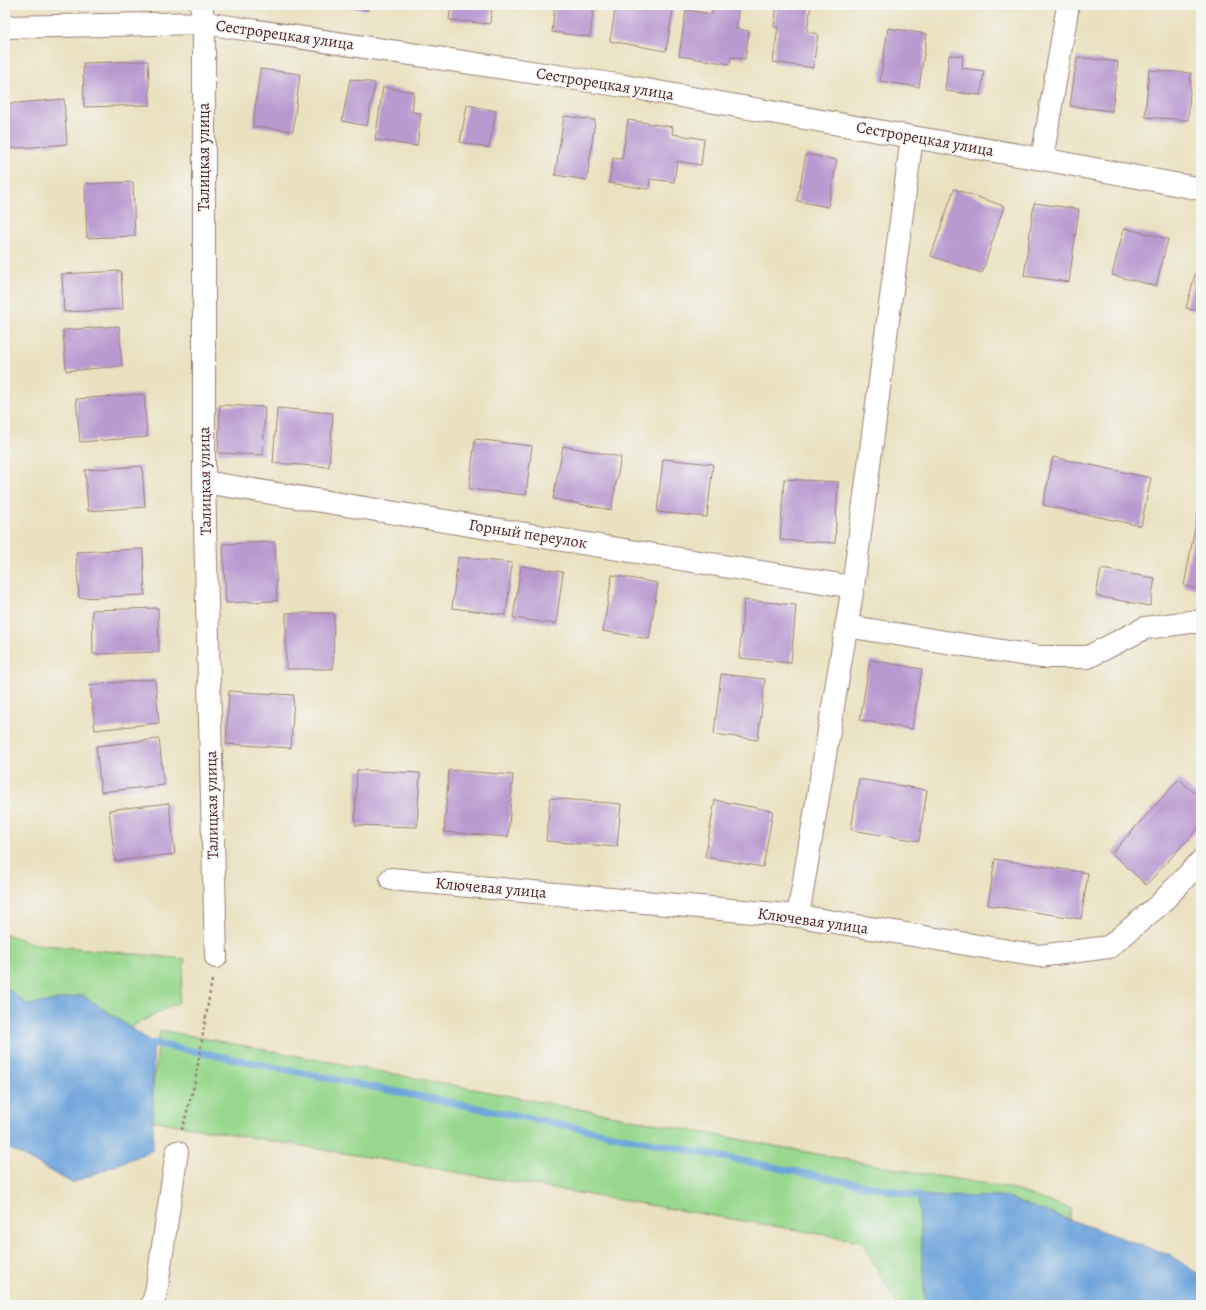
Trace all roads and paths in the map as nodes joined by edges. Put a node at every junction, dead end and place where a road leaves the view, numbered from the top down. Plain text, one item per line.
1 (1068, 5) edge
2 (203, 14) edge
3 (5, 27) edge
4 (912, 137) junction
5 (1042, 159) junction
6 (1201, 189) edge
7 (204, 482) junction
8 (853, 587) junction
9 (1201, 622) edge
10 (846, 626) junction
11 (1201, 861) edge
12 (391, 879) dead end
13 (798, 916) junction
14 (216, 957) joint
15 (177, 1152) joint
16 (152, 1305) edge

1 - 5 street
2 - 3 street, Сестрорецкая улица
2 - 4 street, Сестрорецкая улица
2 - 7 street, Талицкая улица
4 - 5 street, Сестрорецкая улица
4 - 8 street
5 - 6 street, Сестрорецкая улица
7 - 8 street, Горный переулок
7 - 14 street, Талицкая улица
8 - 10 street
9 - 10 street
10 - 13 street
11 - 13 street, Ключевая улица
12 - 13 street, Ключевая улица
14 - 15 path
15 - 16 street

